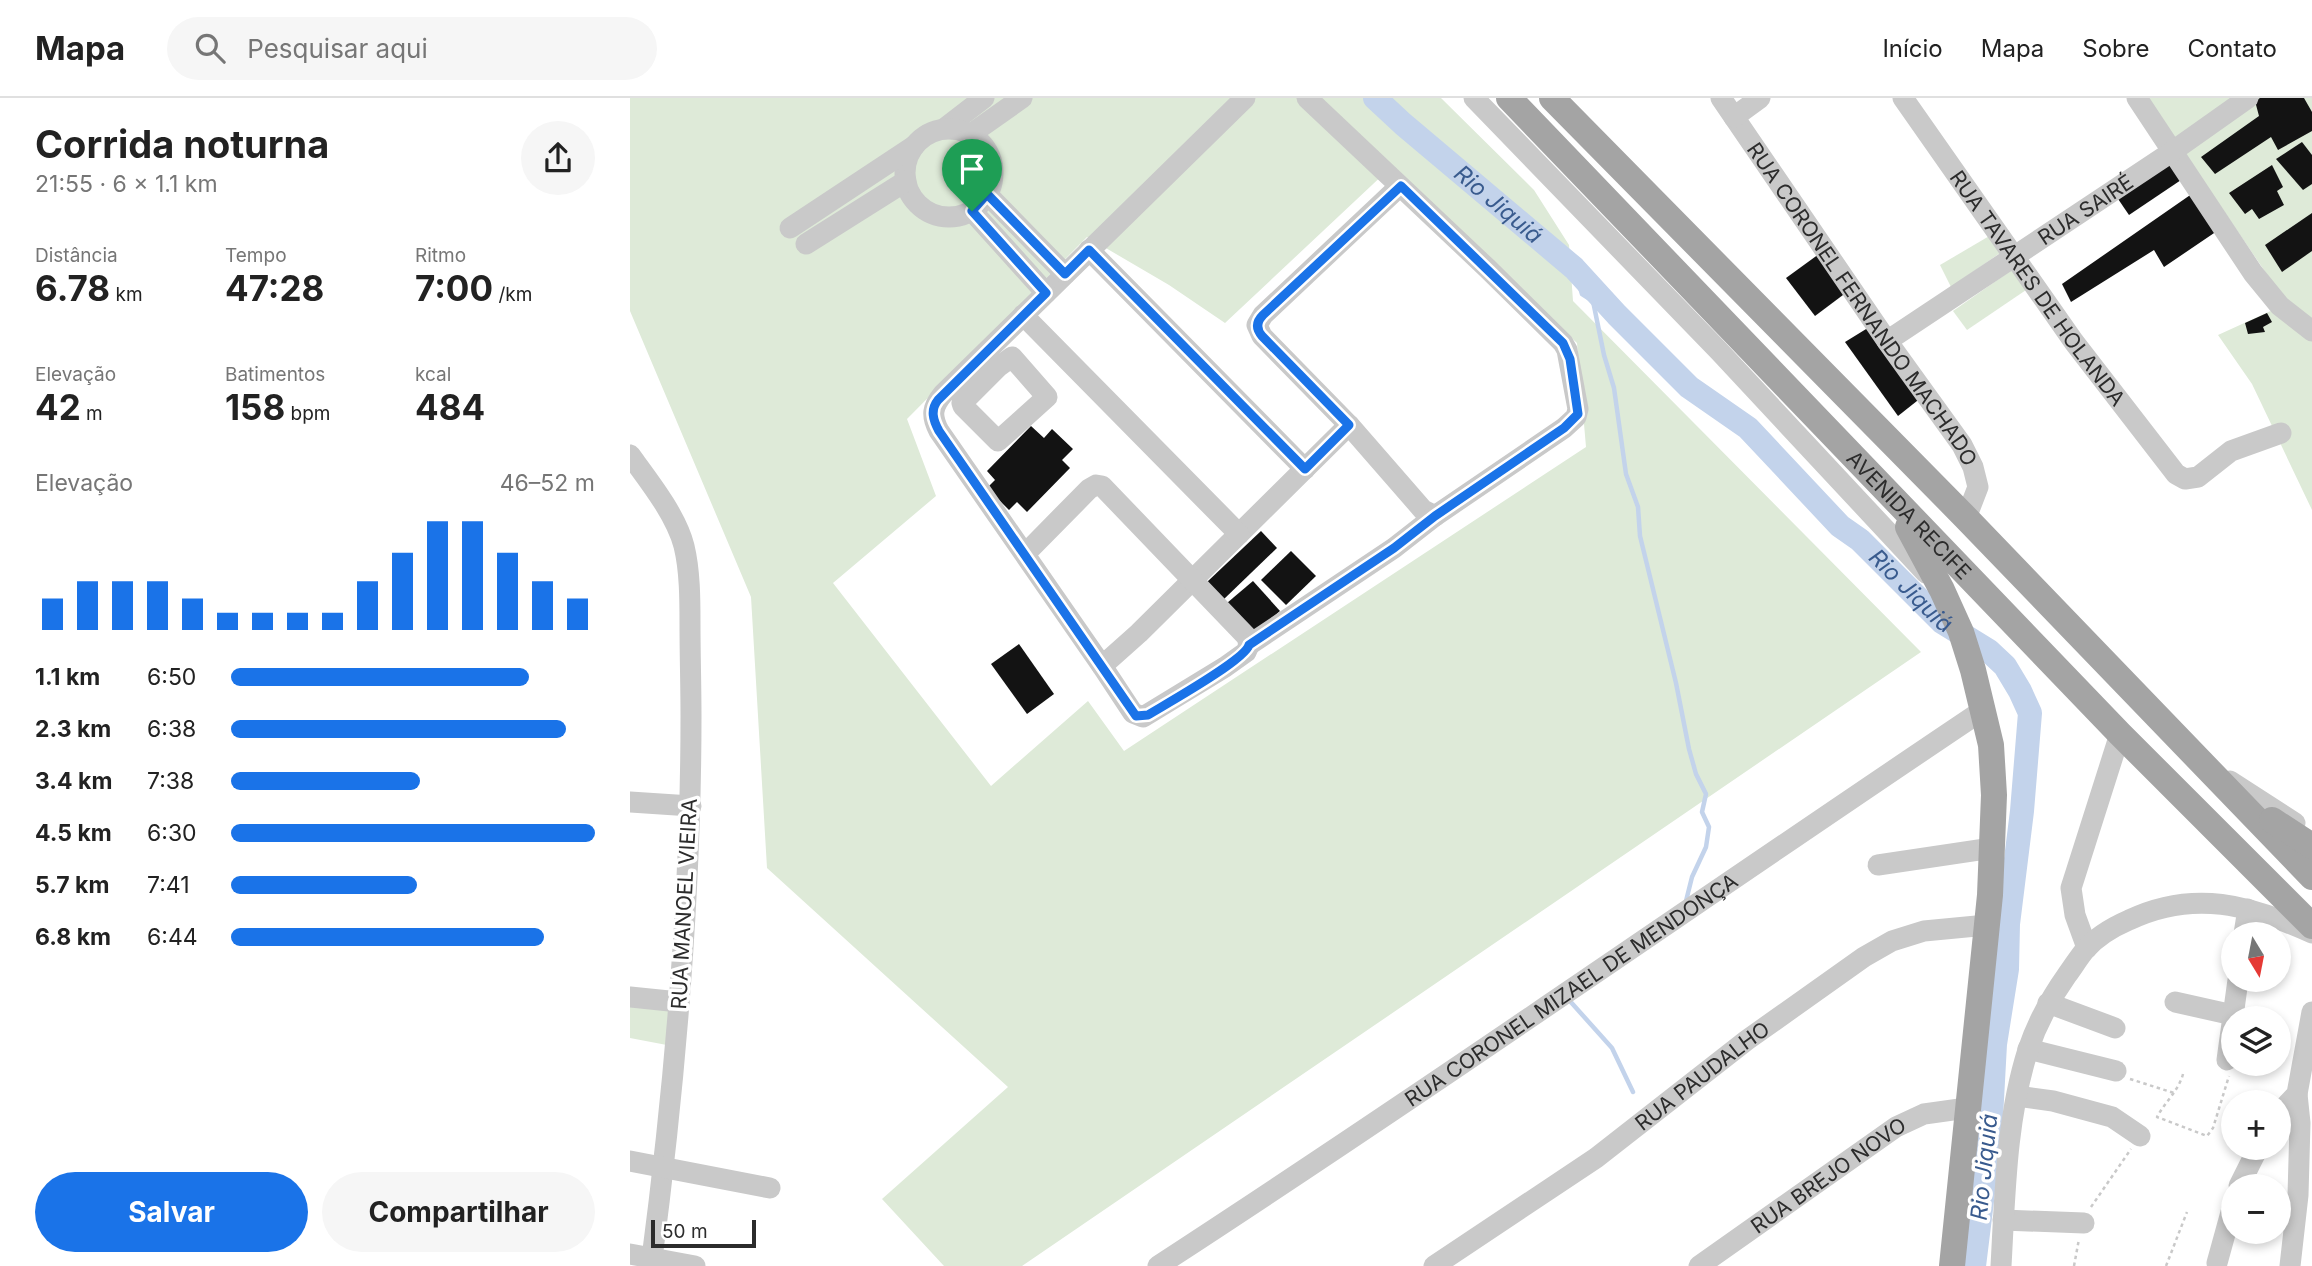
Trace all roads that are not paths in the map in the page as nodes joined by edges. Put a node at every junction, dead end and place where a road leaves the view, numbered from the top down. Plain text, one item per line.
1 (985, 98) edge
2 (1022, 98) edge
3 (1245, 98) edge
4 (1307, 98) edge
5 (1474, 98) edge
6 (1509, 98) edge
7 (1552, 98) edge
8 (1721, 98) edge
9 (1760, 98) edge
10 (1903, 98) edge
11 (2137, 98) edge
12 (2248, 98) edge
13 (1734, 117) junction
14 (945, 128) junction
15 (971, 134) junction
16 (914, 146) junction
17 (2173, 151) junction
18 (906, 181) junction
19 (1401, 186) junction
20 (987, 194) junction
21 (972, 211) junction
22 (790, 228) dead end
23 (806, 244) dead end
24 (1089, 250) junction
25 (2014, 258) junction
26 (1065, 274) junction
27 (1046, 293) junction
28 (1023, 315) junction
29 (2312, 330) edge
30 (1887, 341) junction
31 (992, 360) junction
32 (966, 385) junction
33 (1349, 425) junction
34 (2281, 433) dead end
35 (630, 455) edge
36 (1305, 469) junction
37 (1888, 490) junction
38 (1435, 516) junction
39 (1966, 519) junction
40 (1239, 534) junction
41 (1025, 554) junction
42 (1193, 580) junction
43 (1942, 590) junction
44 (1249, 645) junction
45 (1102, 666) junction
46 (1983, 710) junction
47 (2120, 734) junction
48 (2204, 763) junction
49 (2225, 785) junction
50 (630, 802) edge
51 (691, 806) junction
52 (2312, 832) edge
53 (2312, 846) edge
54 (1992, 848) junction
55 (1878, 865) dead end
56 (2312, 877) edge
57 (2248, 909) junction
58 (2246, 922) edge
59 (1987, 925) junction
60 (2312, 926) edge
61 (2312, 933) edge
62 (2087, 948) junction
63 (630, 996) edge
64 (679, 1002) junction
65 (2175, 1002) dead end
66 (2048, 1003) junction
67 (2221, 1012) edge
68 (2312, 1012) edge
69 (2115, 1028) dead end
70 (2028, 1049) junction
71 (2116, 1071) road end
72 (2297, 1094) junction
73 (2017, 1096) junction
74 (2291, 1100) edge
75 (1967, 1108) junction
76 (2140, 1136) road end
77 (630, 1161) edge
78 (664, 1168) junction
79 (770, 1188) dead end
80 (2003, 1220) junction
81 (2084, 1223) road end
82 (2222, 1244) edge
83 (630, 1254) edge
84 (651, 1262) edge
85 (2217, 1263) dead end
86 (695, 1266) edge
87 (1158, 1266) edge
88 (1434, 1266) edge
89 (1699, 1266) edge
90 (1952, 1266) edge
91 (2001, 1266) edge
92 (2290, 1266) edge

1 - 14 street
2 - 15 street
3 - 24 street
4 - 19 street
5 - 43 street
6 - 37 main road, AVENIDA RECIFE
7 - 39 main road, AVENIDA RECIFE
8 - 13 street, RUA CORONEL FERNANDO MACHADO
9 - 13 street
10 - 25 street, RUA TAVARES DE HOLANDA
11 - 17 street
12 - 17 street, RUA SAIRÉ
13 - 30 street, RUA CORONEL FERNANDO MACHADO
14 - 15 street
14 - 16 street
15 - 20 street
16 - 18 street
16 - 22 street
17 - 25 street, RUA SAIRÉ
17 - 29 street
18 - 21 street
18 - 23 street
19 - 33 street
19 - 38 street
20 - 21 street
20 - 26 street
21 - 27 street
24 - 26 street
24 - 36 street
25 - 30 street, RUA SAIRÉ
25 - 34 street, RUA TAVARES DE HOLANDA
26 - 27 street
27 - 28 street
28 - 31 street
28 - 40 street
30 - 39 street, RUA CORONEL FERNANDO MACHADO
31 - 32 street
31 - 32 street
32 - 41 street
33 - 36 street
33 - 38 street
35 - 51 street, RUA MANOEL VIEIRA
36 - 40 street
37 - 43 main road
37 - 47 main road, AVENIDA RECIFE
38 - 44 street
39 - 48 main road, AVENIDA RECIFE
40 - 42 street
41 - 42 street
41 - 45 street
42 - 44 street
42 - 45 street
43 - 46 main road
44 - 45 street
46 - 54 main road
46 - 87 street, RUA CORONEL MIZAEL DE MENDONÇA
47 - 60 main road, AVENIDA RECIFE
47 - 62 street
48 - 49 main road, AVENIDA RECIFE
48 - 52 street
49 - 53 main road
49 - 56 main road, AVENIDA RECIFE
50 - 51 street
51 - 64 street, RUA MANOEL VIEIRA
54 - 55 street
54 - 59 main road
57 - 58 street
57 - 61 street
57 - 62 street
59 - 75 main road
59 - 88 street, RUA PAUDALHO
62 - 66 street
63 - 64 street
64 - 78 street, RUA MANOEL VIEIRA
65 - 67 street
66 - 69 street
66 - 70 street
68 - 72 street
70 - 71 street
70 - 73 street
72 - 74 street
72 - 92 street
73 - 76 street
73 - 80 street
75 - 89 street, RUA BREJO NOVO
75 - 90 main road
77 - 78 street
78 - 79 street
78 - 84 street, RUA MANOEL VIEIRA
80 - 81 street
80 - 91 street
82 - 85 street
83 - 84 street
84 - 86 street

